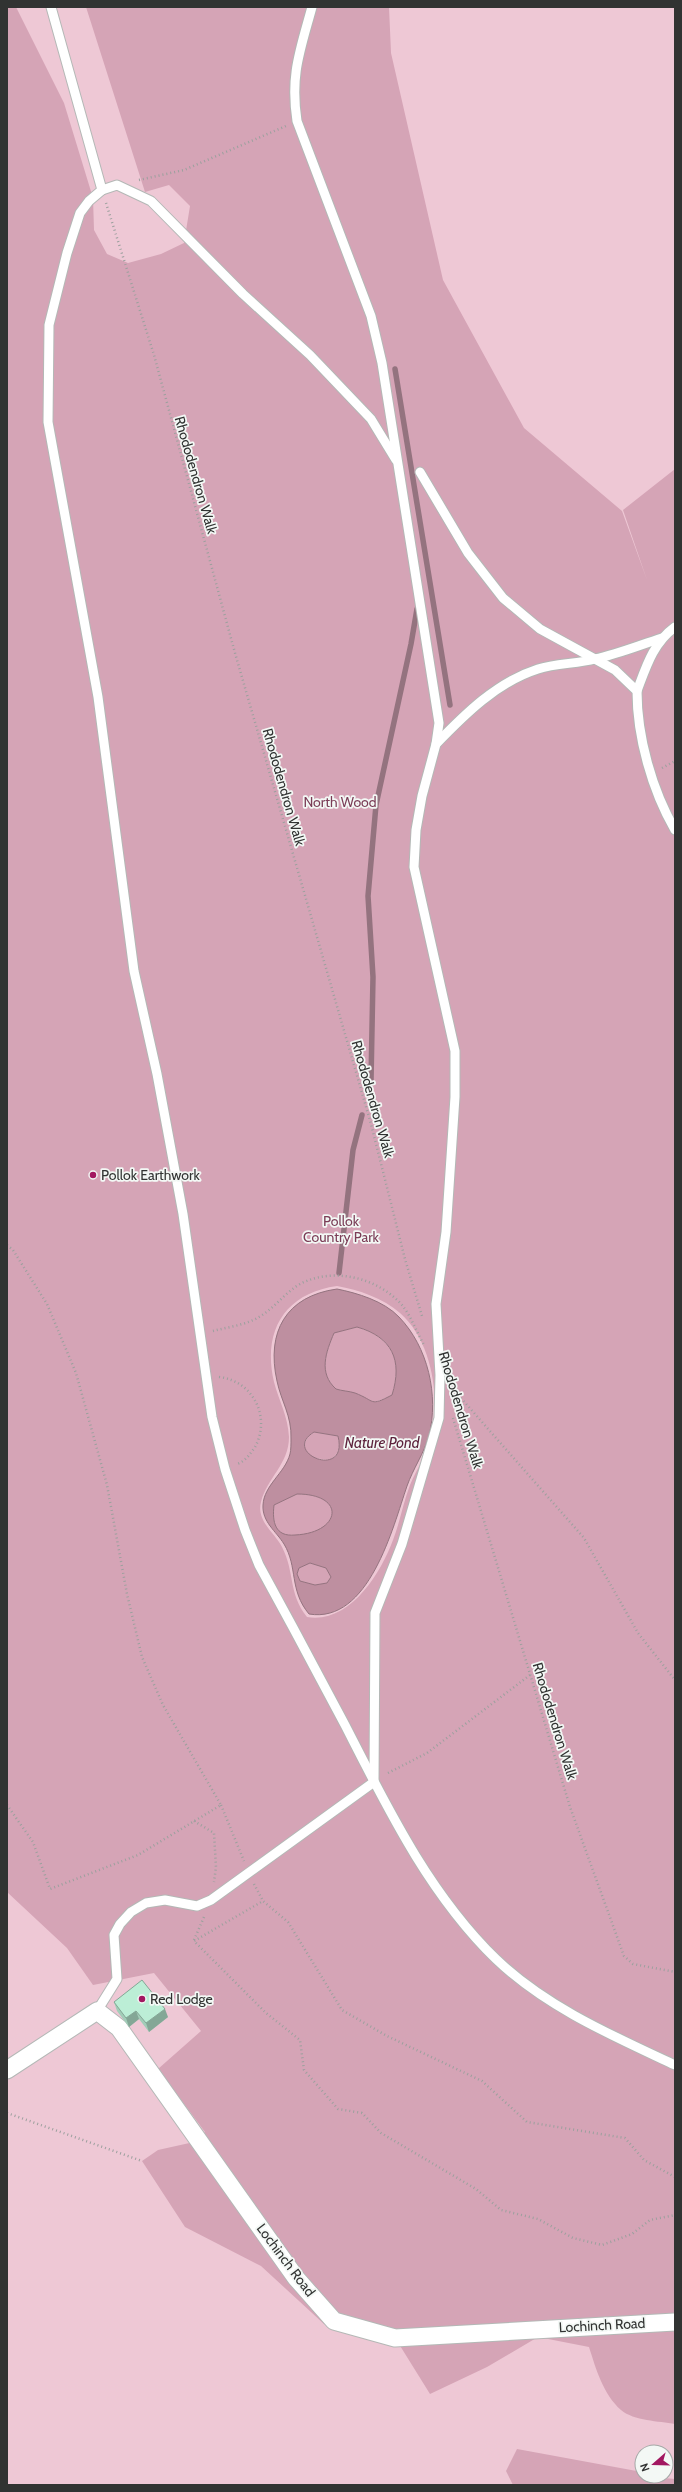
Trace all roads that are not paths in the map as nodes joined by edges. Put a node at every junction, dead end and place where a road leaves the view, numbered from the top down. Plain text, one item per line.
1 (51, 7) edge
2 (312, 7) edge
3 (102, 190) junction
4 (400, 468) junction
5 (420, 472) dead end
6 (675, 627) edge
7 (662, 638) junction
8 (595, 660) junction
9 (637, 691) junction
10 (436, 744) junction
11 (675, 830) edge
12 (374, 1782) junction
13 (97, 2011) junction
14 (675, 2065) edge
15 (7, 2070) edge
16 (675, 2322) edge

1 - 3 lane
2 - 4 lane
3 - 4 lane
3 - 12 lane
4 - 10 lane
5 - 8 lane
6 - 7 lane
7 - 8 lane
7 - 9 lane
8 - 9 lane
8 - 10 lane
9 - 11 lane
10 - 12 lane
12 - 13 lane
12 - 14 lane
13 - 15 street
13 - 16 street, Lochinch Road

